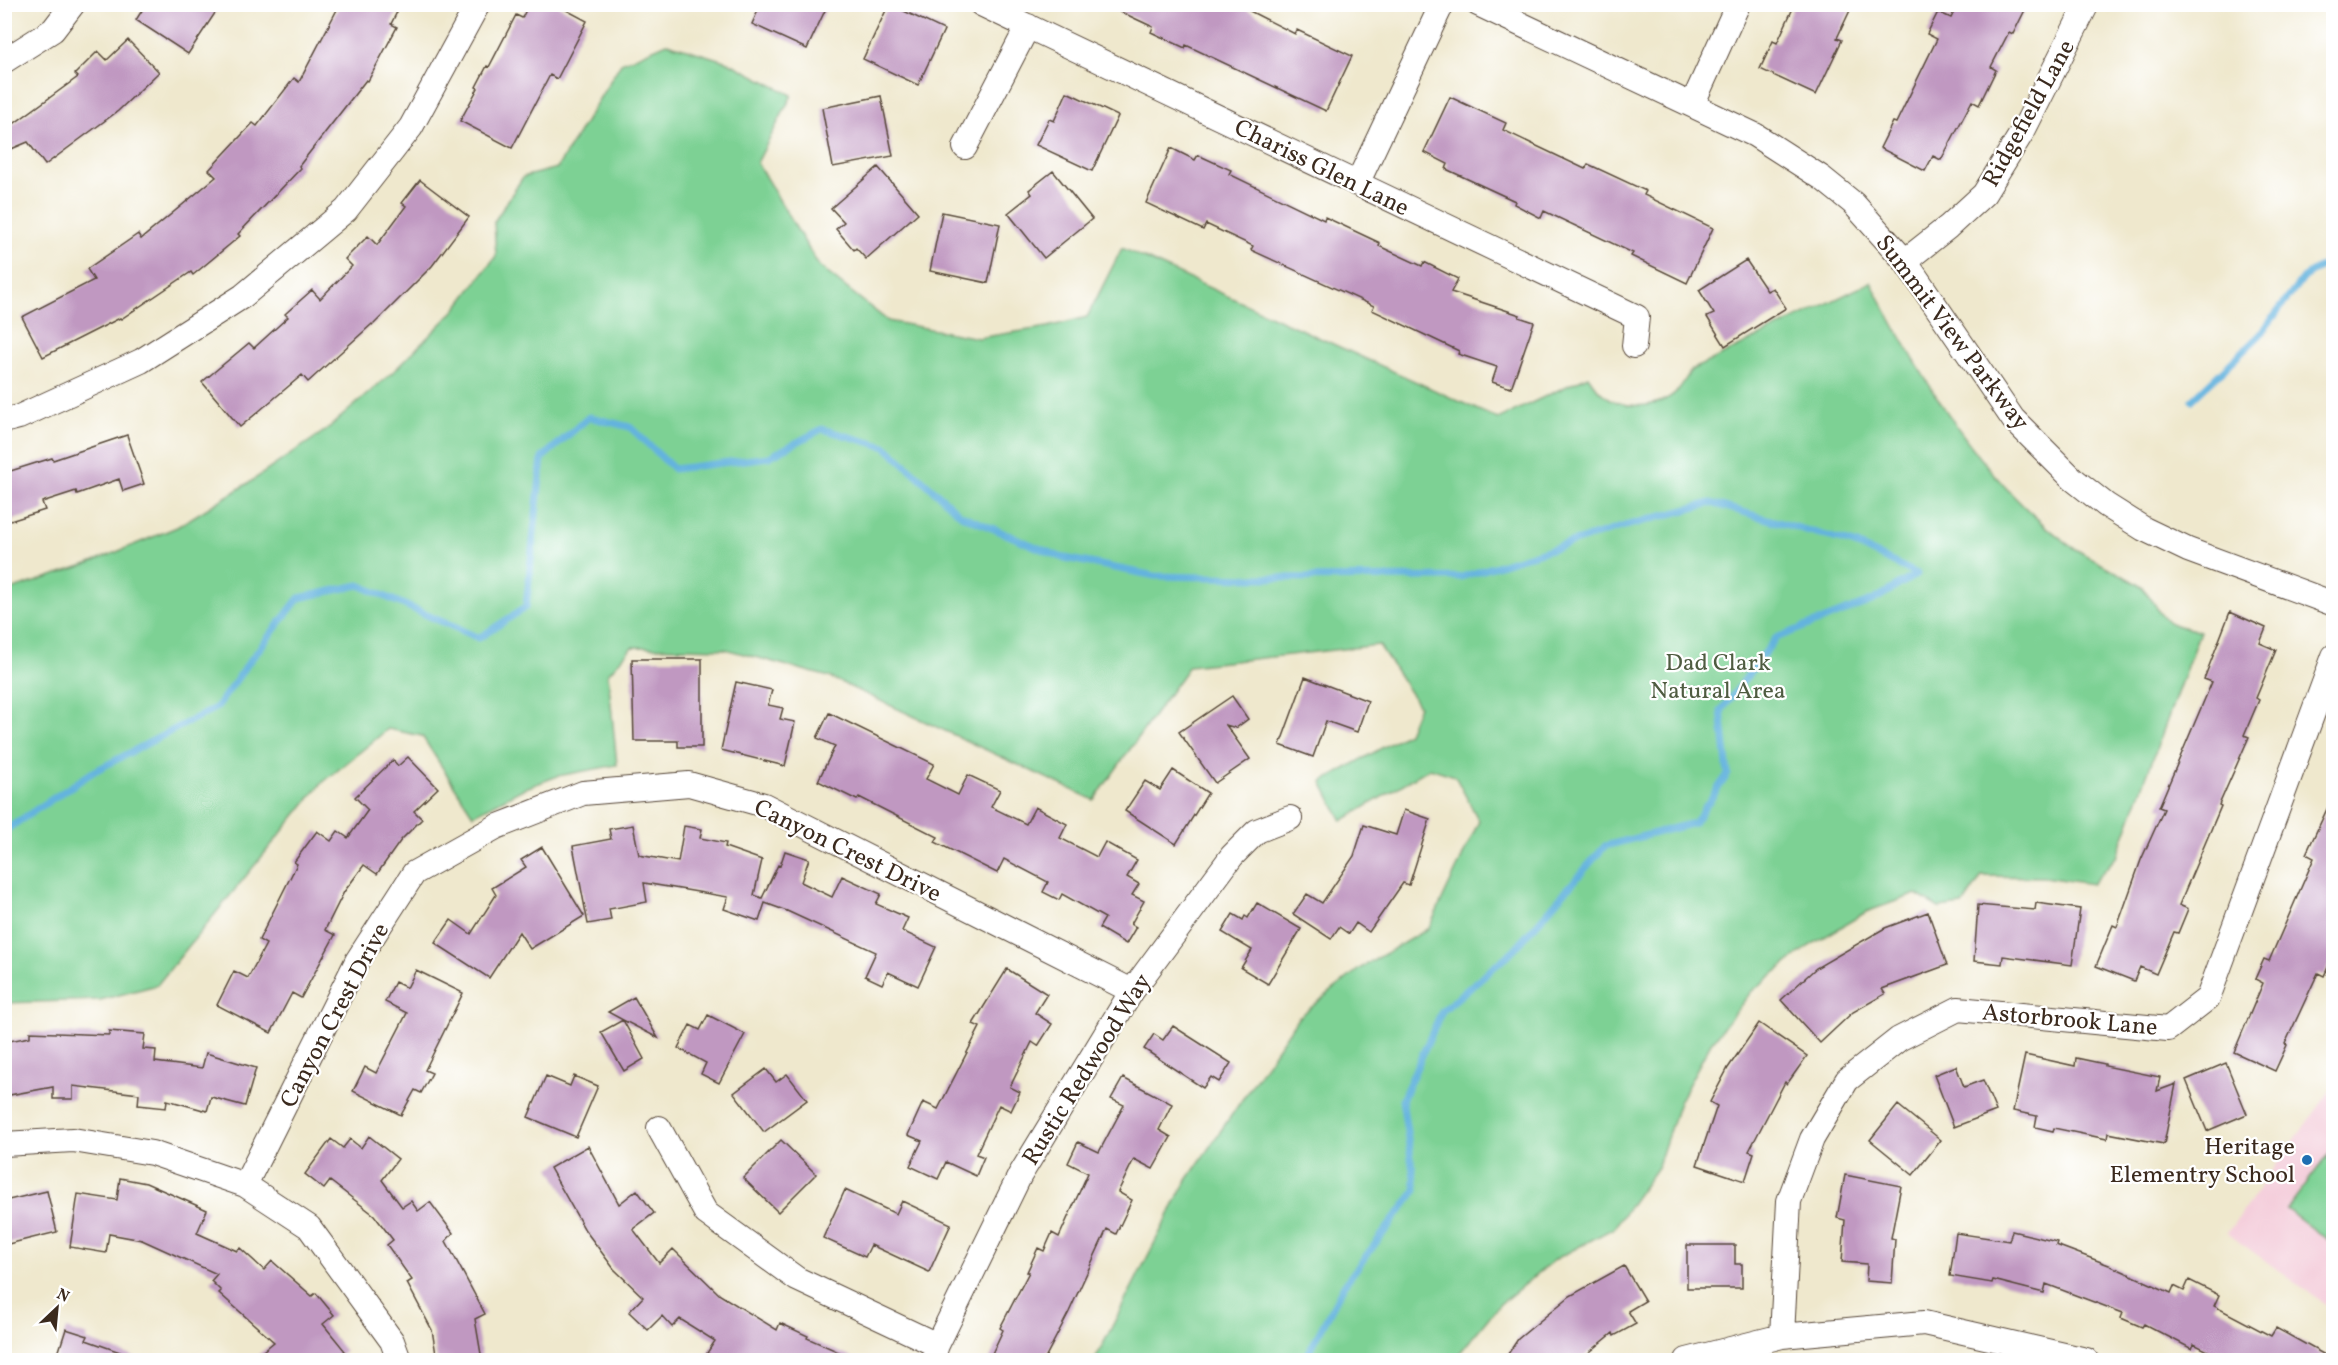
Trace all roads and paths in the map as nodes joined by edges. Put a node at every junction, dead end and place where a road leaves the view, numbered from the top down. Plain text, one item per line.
1 (73, 4) edge
2 (478, 4) edge
3 (981, 4) edge
4 (1442, 4) edge
5 (1478, 4) edge
6 (1738, 4) edge
7 (2086, 4) edge
8 (1029, 26) junction
9 (4, 61) edge
10 (1692, 105) junction
11 (965, 147) dead end
12 (1357, 184) junction
13 (1905, 261) junction
14 (1634, 346) dead end
15 (4, 421) edge
16 (2334, 604) edge
17 (2334, 656) edge
18 (1290, 818) dead end
19 (1132, 991) junction
20 (659, 1128) dead end
21 (4, 1144) edge
22 (245, 1185) junction
23 (1782, 1336) junction
24 (935, 1353) edge
25 (399, 1360) edge
26 (1687, 1360) edge
27 (2086, 1360) edge

1 - 9 street
2 - 15 street
3 - 8 street, Chariss Glen Lane
4 - 12 street
5 - 10 street, Summit View Parkway
6 - 10 street
7 - 13 street, Ridgefield Lane
8 - 11 street
8 - 12 street, Chariss Glen Lane
10 - 13 street, Summit View Parkway
12 - 14 street, Chariss Glen Lane
13 - 16 street, Summit View Parkway
17 - 23 street, Astorbrook Lane
18 - 19 street, Rustic Redwood Way
19 - 22 street, Canyon Crest Drive
19 - 24 street, Rustic Redwood Way
20 - 24 street
21 - 22 street
22 - 25 street
23 - 26 street
23 - 27 street

